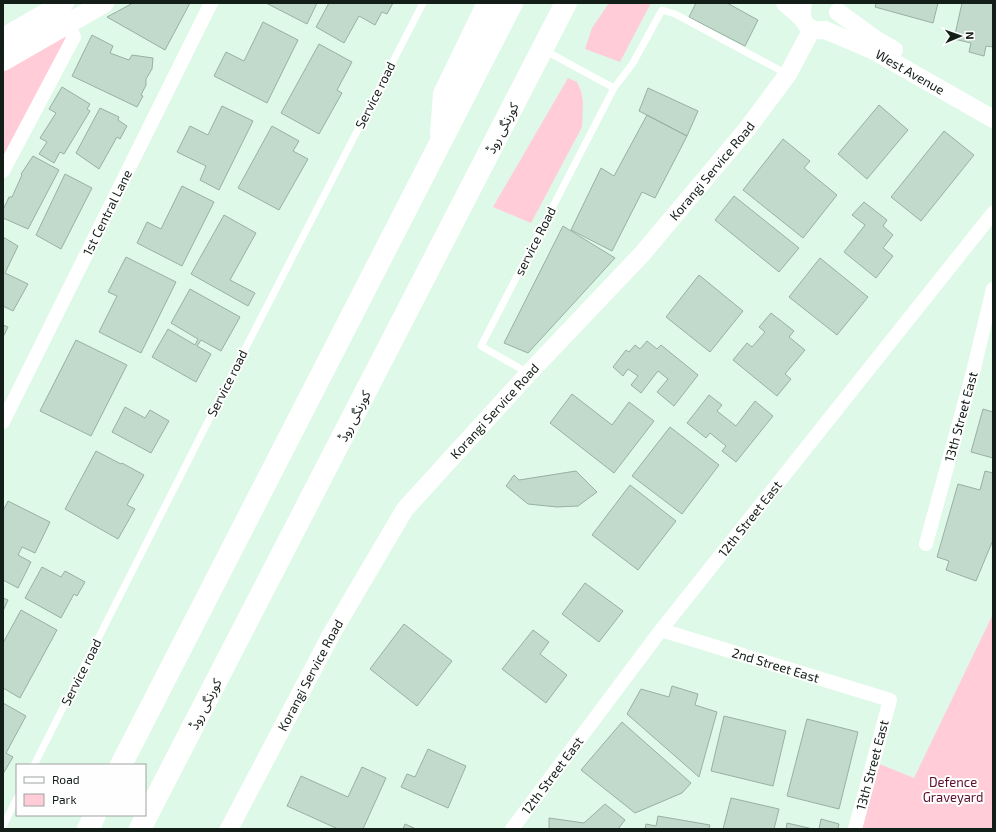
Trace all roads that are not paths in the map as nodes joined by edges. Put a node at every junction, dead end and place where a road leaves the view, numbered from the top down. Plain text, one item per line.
1 (64, 3) edge
2 (104, 3) edge
3 (211, 3) edge
4 (423, 3) edge
5 (488, 3) edge
6 (512, 3) edge
7 (785, 3) edge
8 (567, 5) edge
9 (837, 8) edge
10 (810, 20) edge
11 (68, 24) junction
12 (3, 38) edge
13 (543, 49) junction
14 (3, 62) edge
15 (788, 74) junction
16 (614, 88) junction
17 (993, 107) edge
18 (993, 119) edge
19 (440, 143) junction
20 (3, 171) edge
21 (993, 213) edge
22 (993, 289) edge
23 (529, 373) junction
24 (3, 422) edge
25 (926, 544) dead end
26 (661, 630) junction
27 (890, 700) joint
28 (35, 764) edge
29 (122, 764) edge
30 (16, 800) edge
31 (94, 816) edge
32 (3, 826) edge
33 (88, 829) edge
34 (140, 829) edge
35 (229, 829) edge
36 (512, 829) edge
37 (855, 829) edge

1 - 12 main road
2 - 11 main road
3 - 24 street, 1st Central Lane
4 - 28 lane, Service road
5 - 19 main road
6 - 19 main road
7 - 10 street, West Avenue
8 - 13 main road, کورنگی روڈ
9 - 10 street, Korangi Service Road
9 - 17 street, West Avenue
10 - 15 street, Korangi Service Road
10 - 18 street, West Avenue
11 - 14 main road
11 - 20 street
13 - 16 lane
13 - 34 main road, کورنگی روڈ
15 - 16 lane
15 - 23 street, Korangi Service Road
16 - 23 lane, service Road
19 - 29 main road
21 - 26 street, 12th Street East
22 - 25 street, 13th Street East
23 - 35 street, Korangi Service Road
26 - 27 street, 2nd Street East
26 - 36 street, 12th Street East
27 - 37 street, 13th Street East
30 - 32 lane
31 - 33 main road

